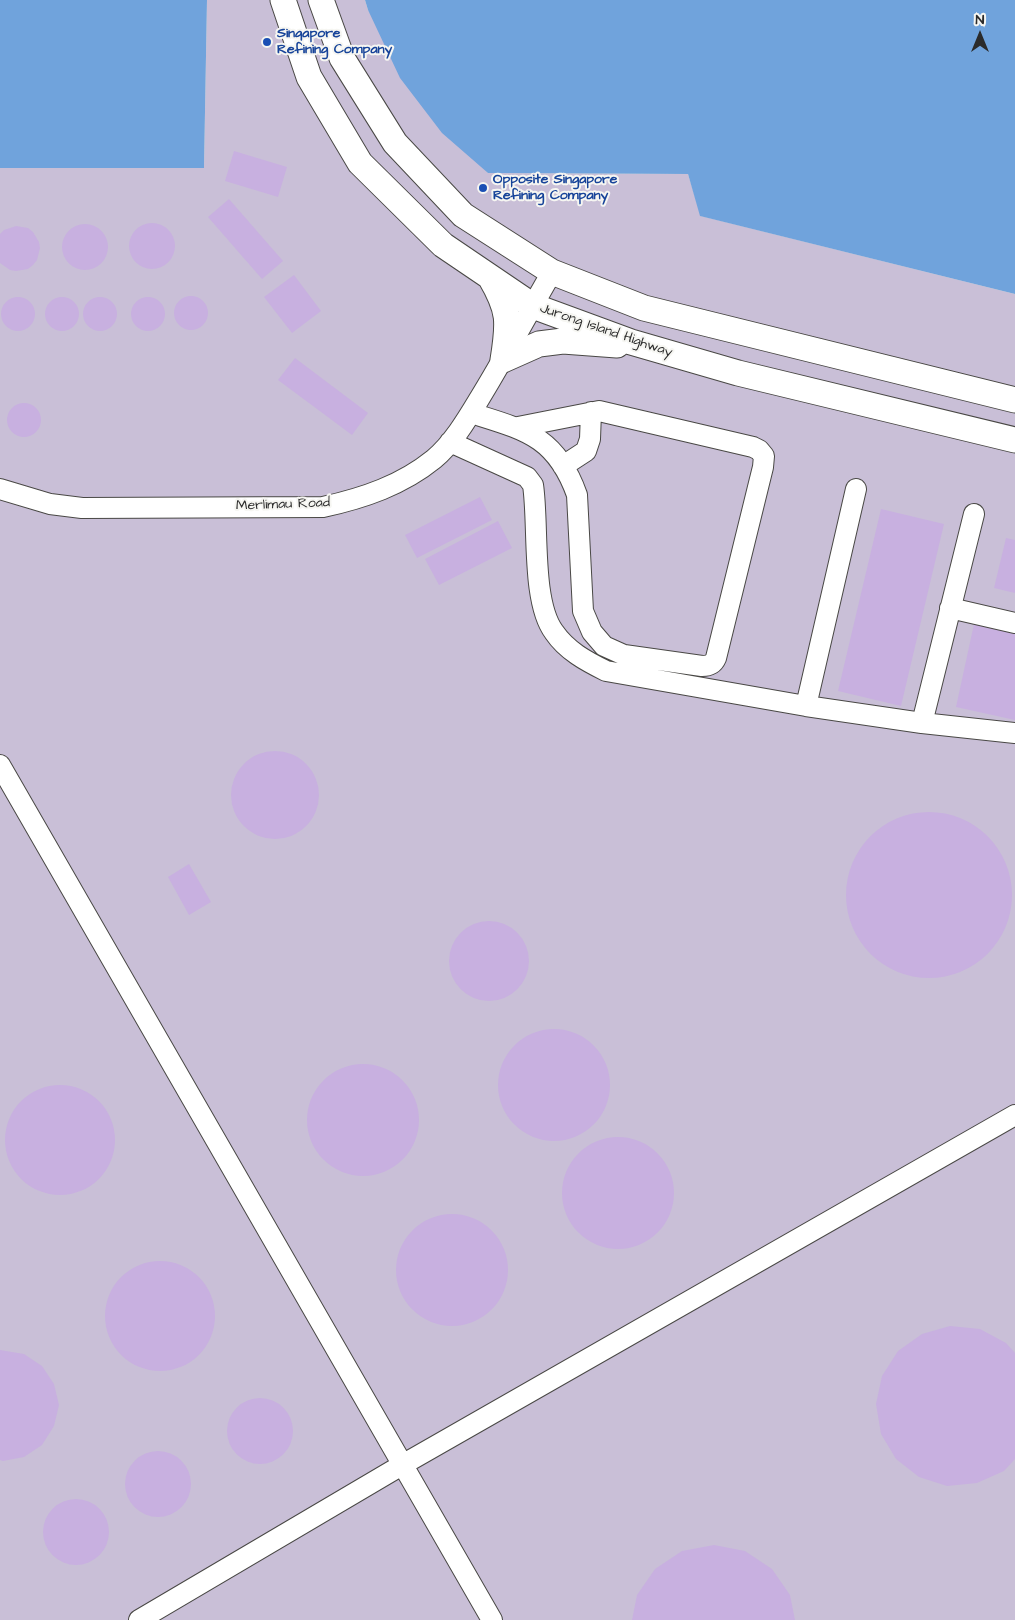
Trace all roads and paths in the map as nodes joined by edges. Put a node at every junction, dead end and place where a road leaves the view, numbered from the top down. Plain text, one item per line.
1 (283, 0) edge
2 (321, 0) edge
3 (552, 272) junction
4 (490, 276) junction
5 (628, 303) junction
6 (532, 306) junction
7 (618, 337) junction
8 (647, 347) junction
9 (503, 360) junction
10 (1015, 400) edge
11 (591, 412) junction
12 (471, 413) junction
13 (518, 428) junction
14 (1015, 440) edge
15 (450, 442) junction
16 (563, 466) junction
17 (856, 489) dead end
18 (0, 490) edge
19 (974, 514) dead end
20 (950, 608) junction
21 (1015, 623) edge
22 (806, 706) junction
23 (922, 723) junction
24 (1015, 733) edge
25 (0, 765) edge
26 (1015, 1115) edge
27 (402, 1465) junction
28 (139, 1620) edge
29 (492, 1620) edge

1 - 4 main road, Jurong Island Highway
2 - 3 main road
3 - 5 main road
3 - 6 street, Merlimau Road
4 - 6 main road, Jurong Island Highway
4 - 9 main road
5 - 7 main road
5 - 10 main road
6 - 7 main road, Jurong Island Highway
6 - 9 street, Merlimau Road
7 - 8 main road, Jurong Island Highway
8 - 9 main road
8 - 14 main road, Jurong Island Highway
9 - 12 street, Merlimau Road
11 - 13 street
11 - 16 street
11 - 16 street
12 - 13 street
12 - 15 street, Merlimau Road
13 - 16 street
15 - 18 street, Merlimau Road
15 - 22 street
17 - 22 street
19 - 20 street
20 - 21 street
20 - 23 street
22 - 23 street
23 - 24 street
25 - 27 street
26 - 27 street
27 - 28 street
27 - 29 street

